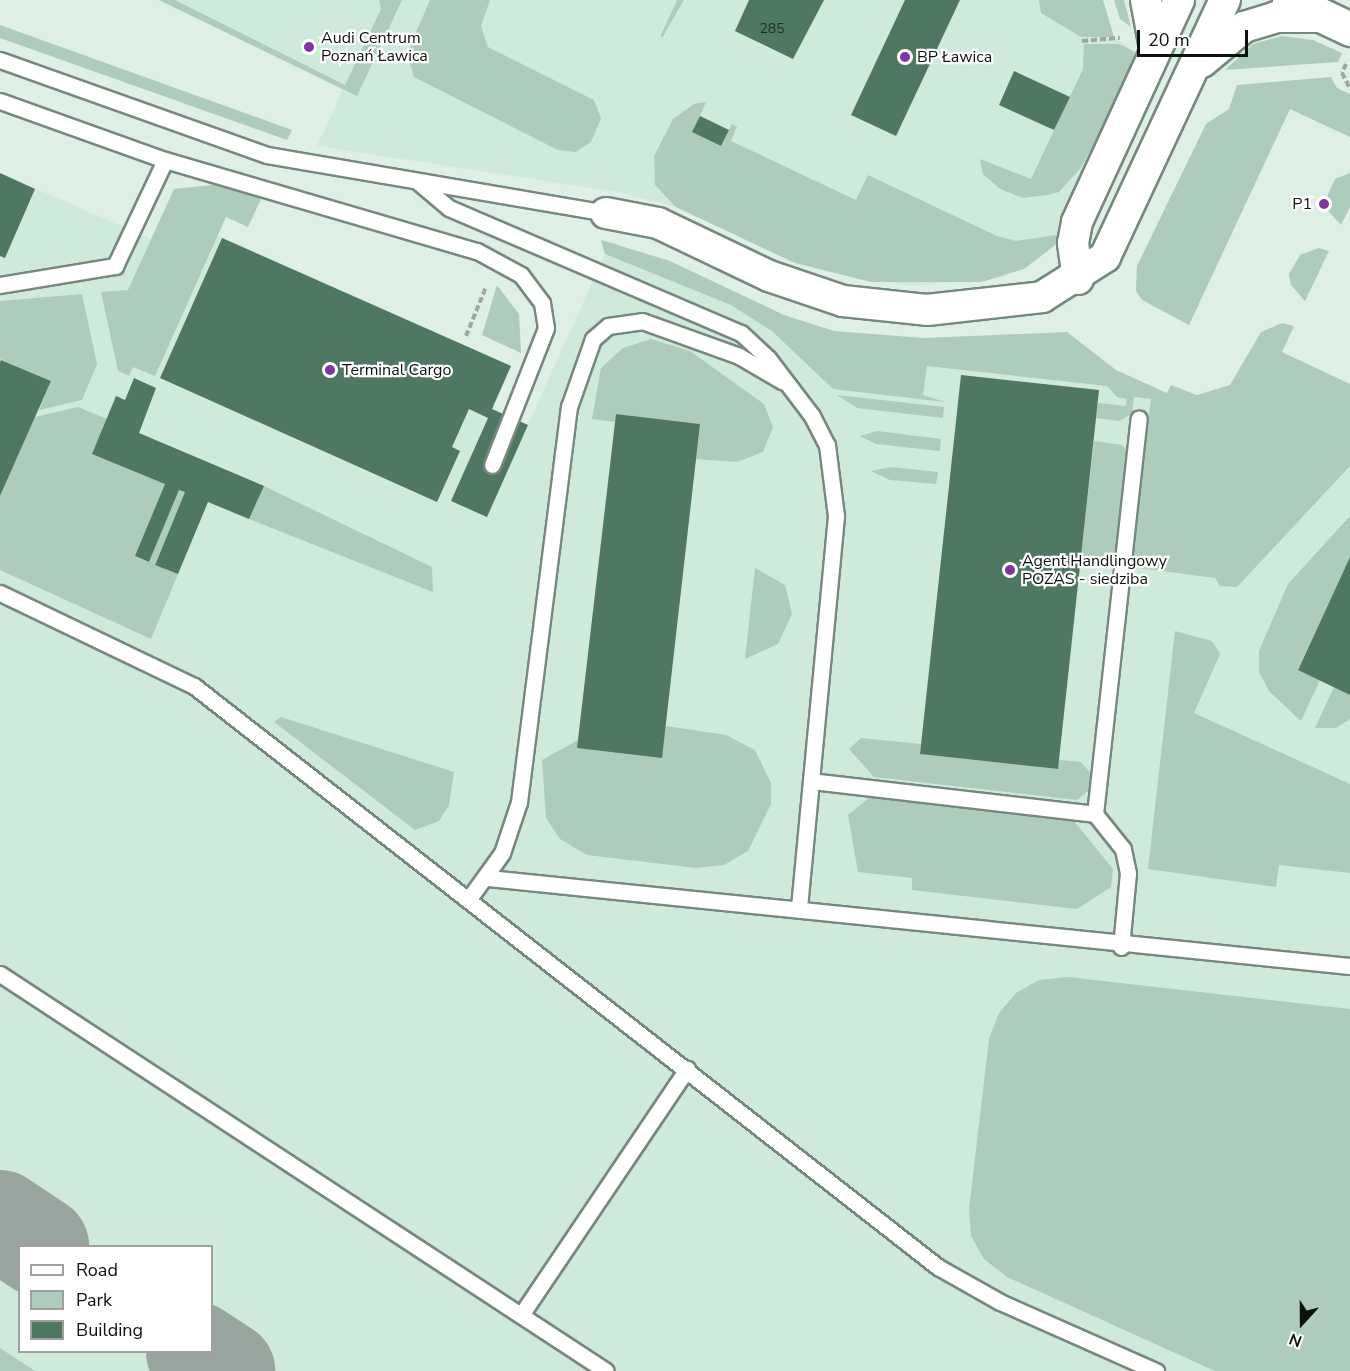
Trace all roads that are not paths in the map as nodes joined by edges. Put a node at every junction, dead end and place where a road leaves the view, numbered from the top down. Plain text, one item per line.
1 (1146, 0) edge
2 (1179, 0) edge
3 (1225, 0) edge
4 (1289, 0) edge
5 (1337, 23) edge
6 (1155, 48) junction
7 (0, 60) edge
8 (1196, 68) junction
9 (0, 100) edge
10 (165, 160) junction
11 (417, 181) junction
12 (606, 213) joint
13 (1078, 279) junction
14 (0, 285) edge
15 (790, 386) junction
16 (1139, 418) dead end
17 (492, 465) dead end
18 (0, 593) edge
19 (811, 781) junction
20 (1095, 813) junction
21 (488, 878) junction
22 (468, 900) junction
23 (799, 909) junction
24 (1121, 946) junction
25 (1350, 966) edge
26 (0, 974) edge
27 (687, 1069) junction
28 (521, 1315) junction
29 (606, 1371) edge
30 (1156, 1371) edge

1 - 6 street
2 - 6 street
3 - 8 street
4 - 5 main road
5 - 8 street
6 - 13 street
7 - 11 lane
8 - 13 street
9 - 10 lane
10 - 14 lane
10 - 17 lane
11 - 12 lane
11 - 15 lane
12 - 13 street
15 - 19 lane
15 - 21 lane
16 - 20 lane
18 - 22 lane
19 - 20 lane
19 - 23 lane
20 - 24 lane
21 - 22 lane
21 - 23 lane
22 - 27 lane
23 - 24 lane
24 - 25 lane
26 - 28 lane
27 - 28 lane
27 - 30 lane
28 - 29 lane

